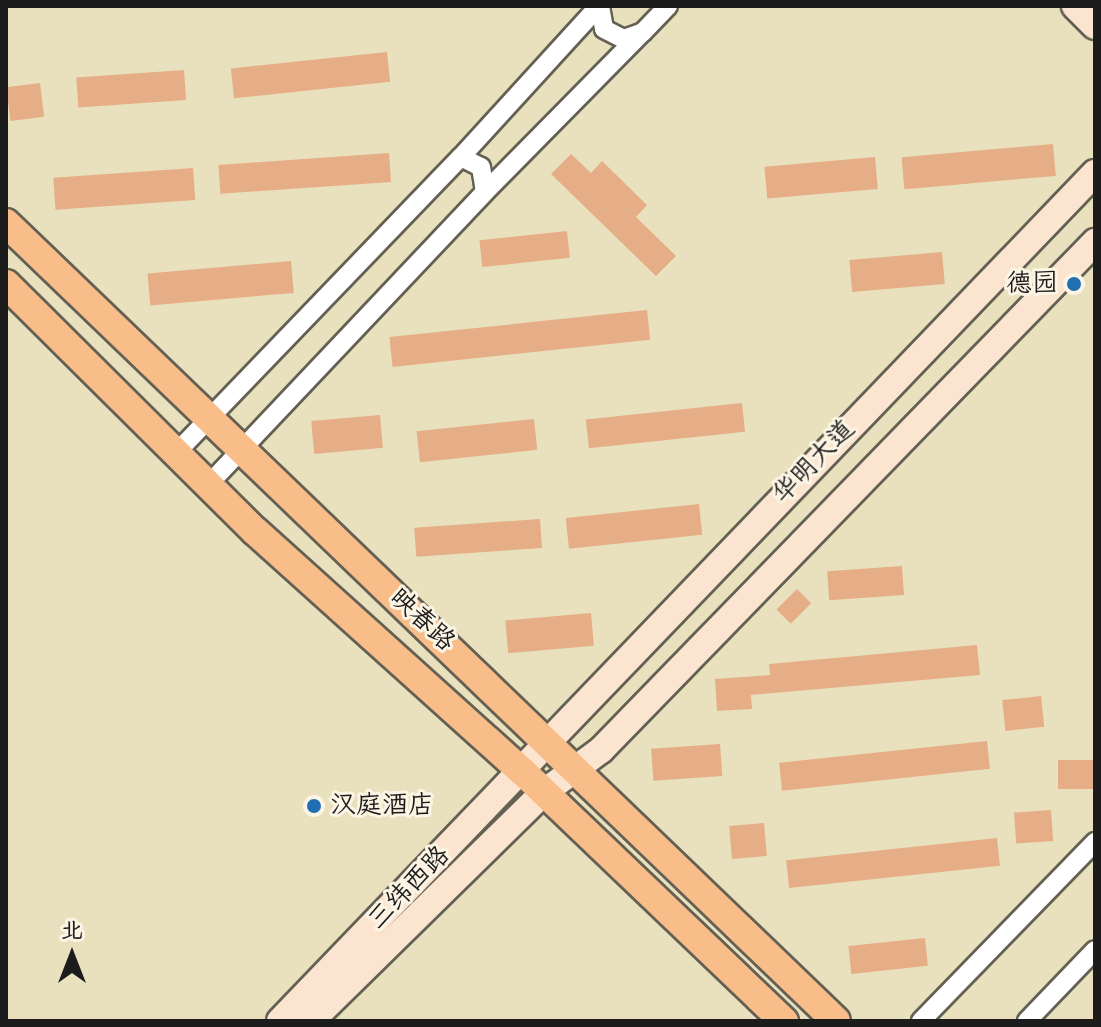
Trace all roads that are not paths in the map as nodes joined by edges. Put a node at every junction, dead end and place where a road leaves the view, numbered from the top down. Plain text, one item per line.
1 (600, 6) edge
2 (668, 6) edge
3 (1075, 6) edge
4 (1095, 26) edge
5 (643, 32) junction
6 (461, 157) junction
7 (1095, 173) edge
8 (485, 192) junction
9 (6, 223) edge
10 (1095, 242) edge
11 (6, 284) edge
12 (206, 420) junction
13 (239, 451) junction
14 (176, 453) junction
15 (208, 485) junction
16 (536, 756) junction
17 (559, 781) junction
18 (1095, 842) edge
19 (1095, 950) edge
20 (280, 1021) edge
21 (311, 1021) edge
22 (784, 1021) edge
23 (836, 1021) edge
24 (921, 1021) edge
25 (1027, 1021) edge

1 - 5 street
1 - 6 street
2 - 5 street
3 - 4 main road
5 - 8 street
6 - 8 street
6 - 12 street
7 - 16 main road, 华明大道
8 - 13 street
9 - 12 main road, 映春路
10 - 17 main road, 华明大道
11 - 14 main road, 映春路
12 - 13 main road, 映春路
12 - 14 street
13 - 15 street
13 - 16 main road, 映春路
14 - 15 main road, 映春路
15 - 16 main road, 映春路
16 - 17 main road, 映春路
16 - 17 main road, 映春路
16 - 20 main road, 三纬西路
17 - 21 main road, 三纬西路
17 - 22 main road, 映春路
17 - 23 main road, 映春路
18 - 24 street
19 - 25 street

